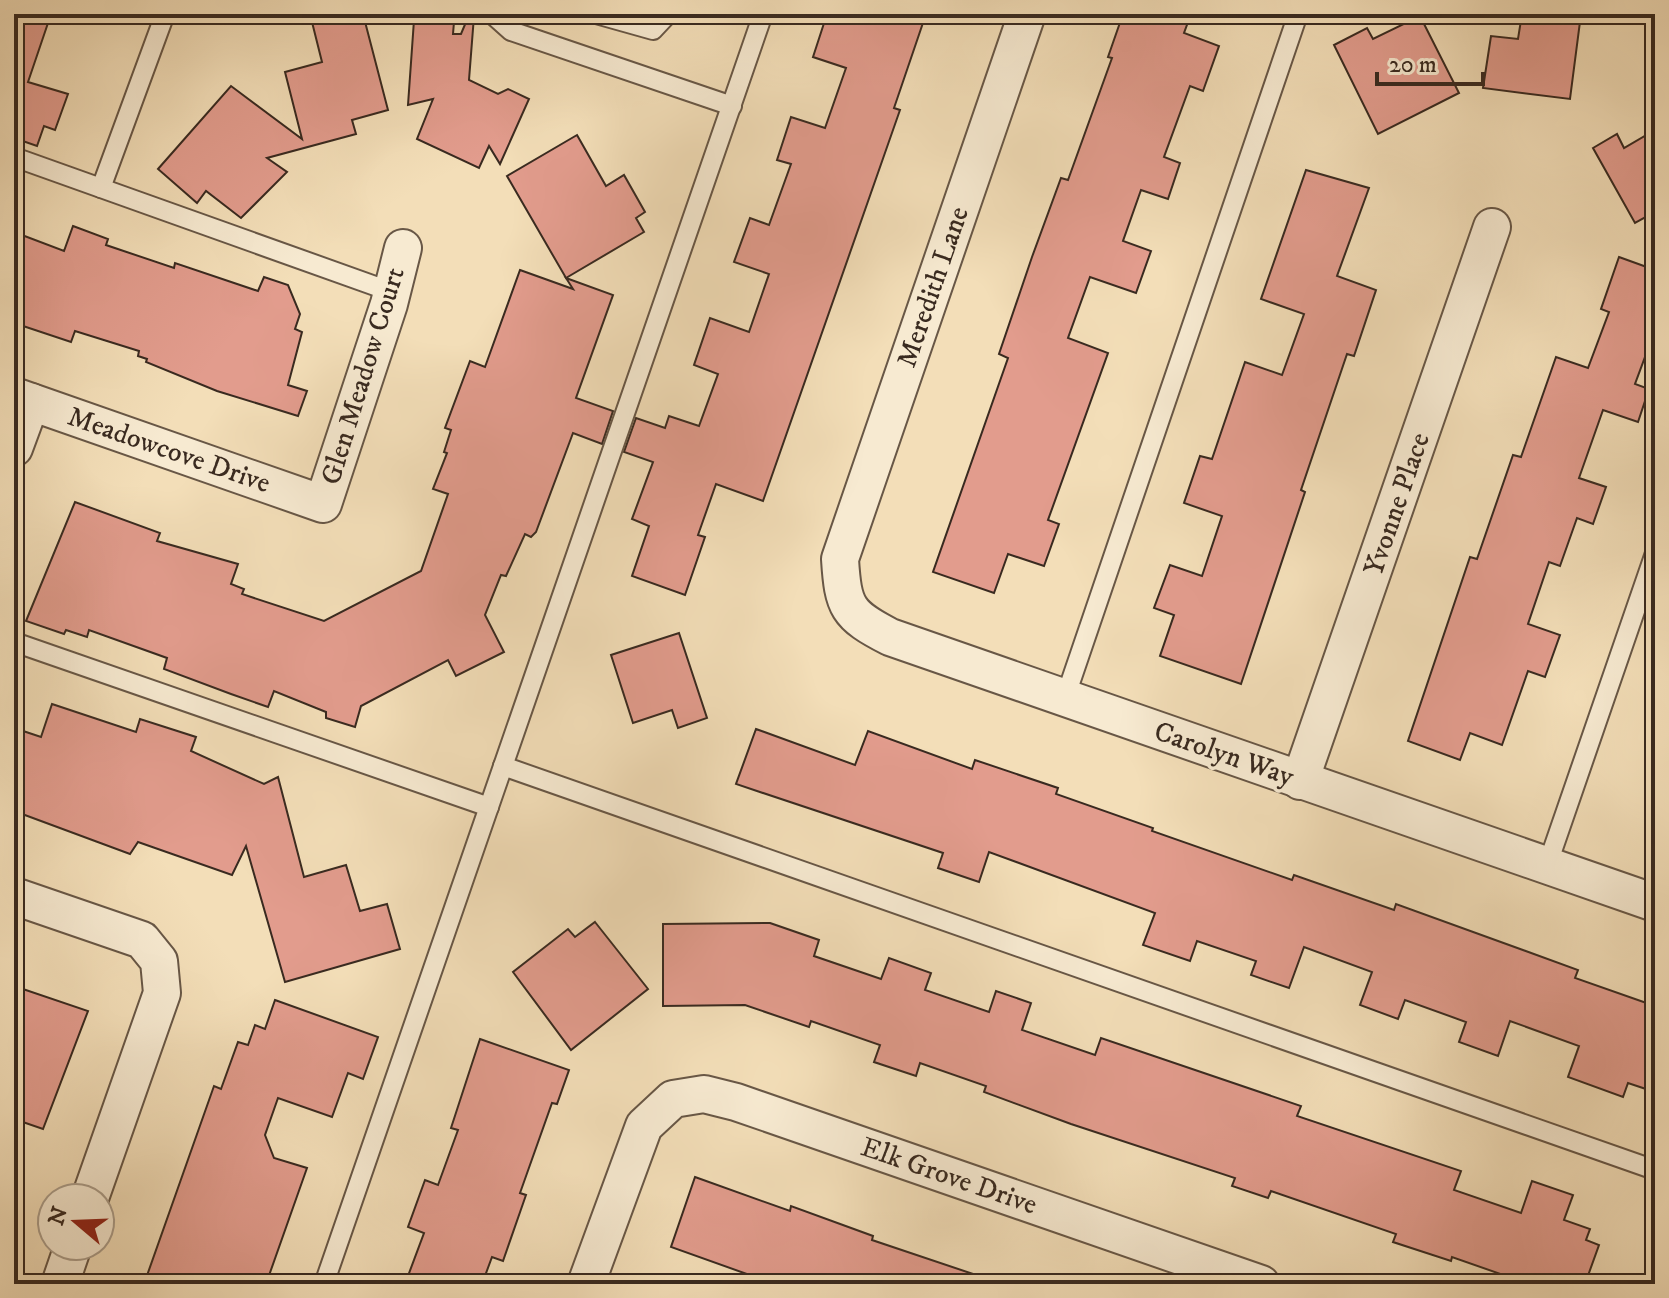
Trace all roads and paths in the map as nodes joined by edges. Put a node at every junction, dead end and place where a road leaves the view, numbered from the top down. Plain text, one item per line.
1 (165, 14) edge
2 (492, 14) edge
3 (596, 14) edge
4 (668, 14) edge
5 (763, 14) edge
6 (1027, 14) edge
7 (1298, 14) edge
8 (732, 106) junction
9 (14, 157) edge
10 (101, 188) junction
11 (1492, 227) dead end
12 (403, 248) dead end
13 (392, 292) junction
14 (22, 399) edge
15 (14, 448) edge
16 (323, 504) joint
17 (1655, 553) edge
18 (840, 559) joint
19 (14, 642) edge
20 (1065, 698) junction
21 (503, 766) junction
22 (1300, 781) junction
23 (489, 807) junction
24 (1547, 866) junction
25 (14, 896) edge
26 (1655, 903) edge
27 (1655, 1170) edge
28 (96, 1182) edge
29 (68, 1262) edge
30 (590, 1283) edge
31 (60, 1284) edge
32 (324, 1284) edge
33 (1261, 1284) edge

1 - 10 lane
2 - 8 lane
3 - 4 lane
5 - 8 lane
6 - 18 street, Meredith Lane
7 - 20 lane
8 - 21 lane
9 - 10 lane
10 - 13 lane
11 - 22 street, Yvonne Place
12 - 13 street, Glen Meadow Court
13 - 16 street, Glen Meadow Court
14 - 15 street
14 - 16 street, Meadowcove Drive
17 - 24 lane
18 - 20 street, Carolyn Way
19 - 23 lane
20 - 22 street, Carolyn Way
21 - 23 lane
21 - 27 lane
22 - 24 street, Carolyn Way
23 - 32 lane
24 - 26 street, Carolyn Way
25 - 28 street
29 - 31 street
30 - 33 street, Elk Grove Drive

